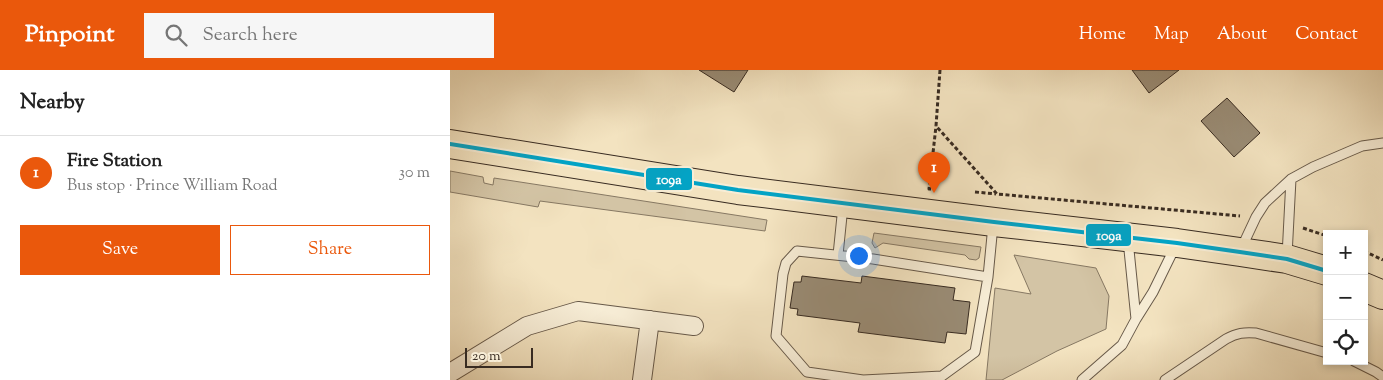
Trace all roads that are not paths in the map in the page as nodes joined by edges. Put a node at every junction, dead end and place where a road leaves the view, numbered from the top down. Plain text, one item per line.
1 (1383, 143) edge
2 (450, 144) edge
3 (1291, 179) junction
4 (843, 203) junction
5 (994, 222) junction
6 (1128, 237) junction
7 (1177, 243) junction
8 (1240, 252) junction
9 (838, 255) junction
10 (1287, 259) junction
11 (1323, 270) edge
12 (988, 278) junction
13 (1368, 289) edge
14 (1383, 295) edge
15 (1136, 319) junction
16 (650, 320) junction
17 (694, 326) dead end
18 (1323, 352) edge
19 (1362, 365) edge
20 (450, 373) edge
21 (1383, 377) edge
22 (642, 380) edge
23 (1082, 380) edge
24 (1165, 380) edge

1 - 3 lane
2 - 4 main road
3 - 8 lane
3 - 10 lane
4 - 5 main road
4 - 9 lane
5 - 6 main road
5 - 12 lane
6 - 7 main road
6 - 15 lane
7 - 8 main road
7 - 15 lane
8 - 10 main road
9 - 12 lane
9 - 12 lane
10 - 11 main road
13 - 14 main road
15 - 23 lane
16 - 17 street
16 - 20 street
16 - 22 street
18 - 24 lane
19 - 21 lane

